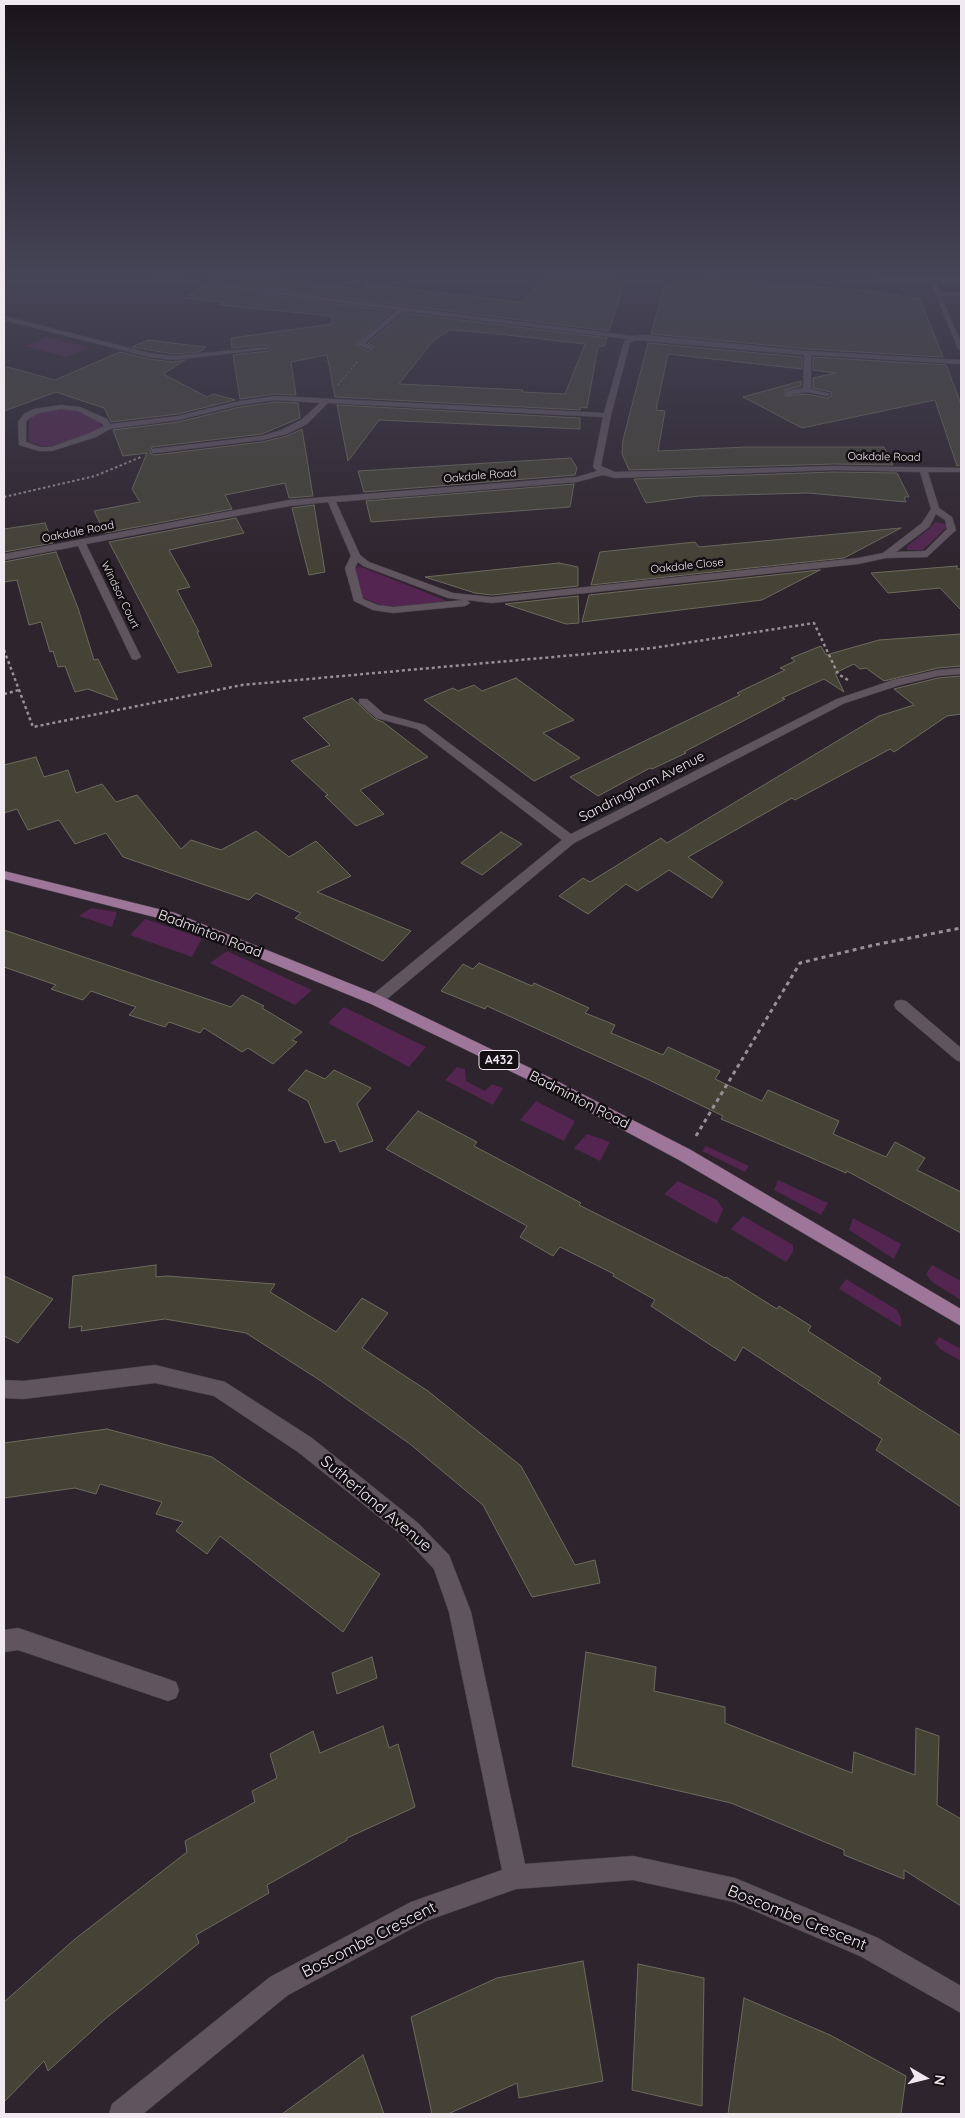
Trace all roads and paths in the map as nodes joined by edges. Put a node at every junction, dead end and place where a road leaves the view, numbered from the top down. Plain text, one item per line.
1 (347, 376) edge
2 (618, 376) edge
3 (807, 376) edge
4 (807, 390) junction
5 (789, 393) dead end
6 (827, 394) dead end
7 (328, 399) junction
8 (607, 415) junction
9 (108, 427) junction
10 (155, 452) joint
11 (924, 469) junction
12 (961, 470) edge
13 (603, 472) junction
14 (4, 497) edge
15 (331, 500) junction
16 (936, 508) junction
17 (81, 543) junction
18 (886, 555) junction
19 (356, 556) junction
20 (4, 557) edge
21 (492, 600) junction
22 (4, 650) edge
23 (136, 657) dead end
24 (961, 672) edge
25 (19, 690) junction
26 (869, 692) junction
27 (4, 694) edge
28 (362, 701) dead end
29 (570, 840) junction
30 (4, 875) edge
31 (961, 928) edge
32 (376, 1000) junction
33 (901, 1006) dead end
34 (961, 1038) edge
35 (944, 1042) junction
36 (961, 1056) edge
37 (685, 1155) junction
38 (961, 1318) edge
39 (4, 1389) edge
40 (4, 1641) edge
41 (168, 1690) dead end
42 (516, 1877) junction
43 (961, 2000) edge
44 (122, 2114) edge

1 - 7 path
2 - 8 street
3 - 4 street
4 - 5 street
4 - 6 street
7 - 8 street
7 - 9 street
7 - 10 street
8 - 13 street
9 - 9 street
10 - 14 path
11 - 12 street, Oakdale Road
11 - 13 street, Oakdale Road
11 - 16 street, Oakdale Close
13 - 15 street, Oakdale Road
15 - 17 street, Oakdale Road
15 - 19 street
16 - 18 street, Oakdale Close
16 - 18 street, Oakdale Close
17 - 20 street, Oakdale Road
17 - 23 street, Windsor Court
18 - 21 street, Oakdale Close
19 - 21 street, Oakdale Close
19 - 21 street, Oakdale Close
22 - 25 path
24 - 26 street, Sandringham Avenue
25 - 26 path
25 - 27 path
26 - 29 street, Sandringham Avenue
28 - 29 street
29 - 32 street, Sandringham Avenue
30 - 32 main road, Badminton Road / A432
31 - 37 path
32 - 37 main road, Badminton Road / A432
33 - 35 street
34 - 35 street
35 - 36 street
37 - 38 main road, Badminton Road / A432
39 - 42 street, Sutherland Avenue
40 - 41 street
42 - 43 street, Boscombe Crescent
42 - 44 street, Boscombe Crescent

